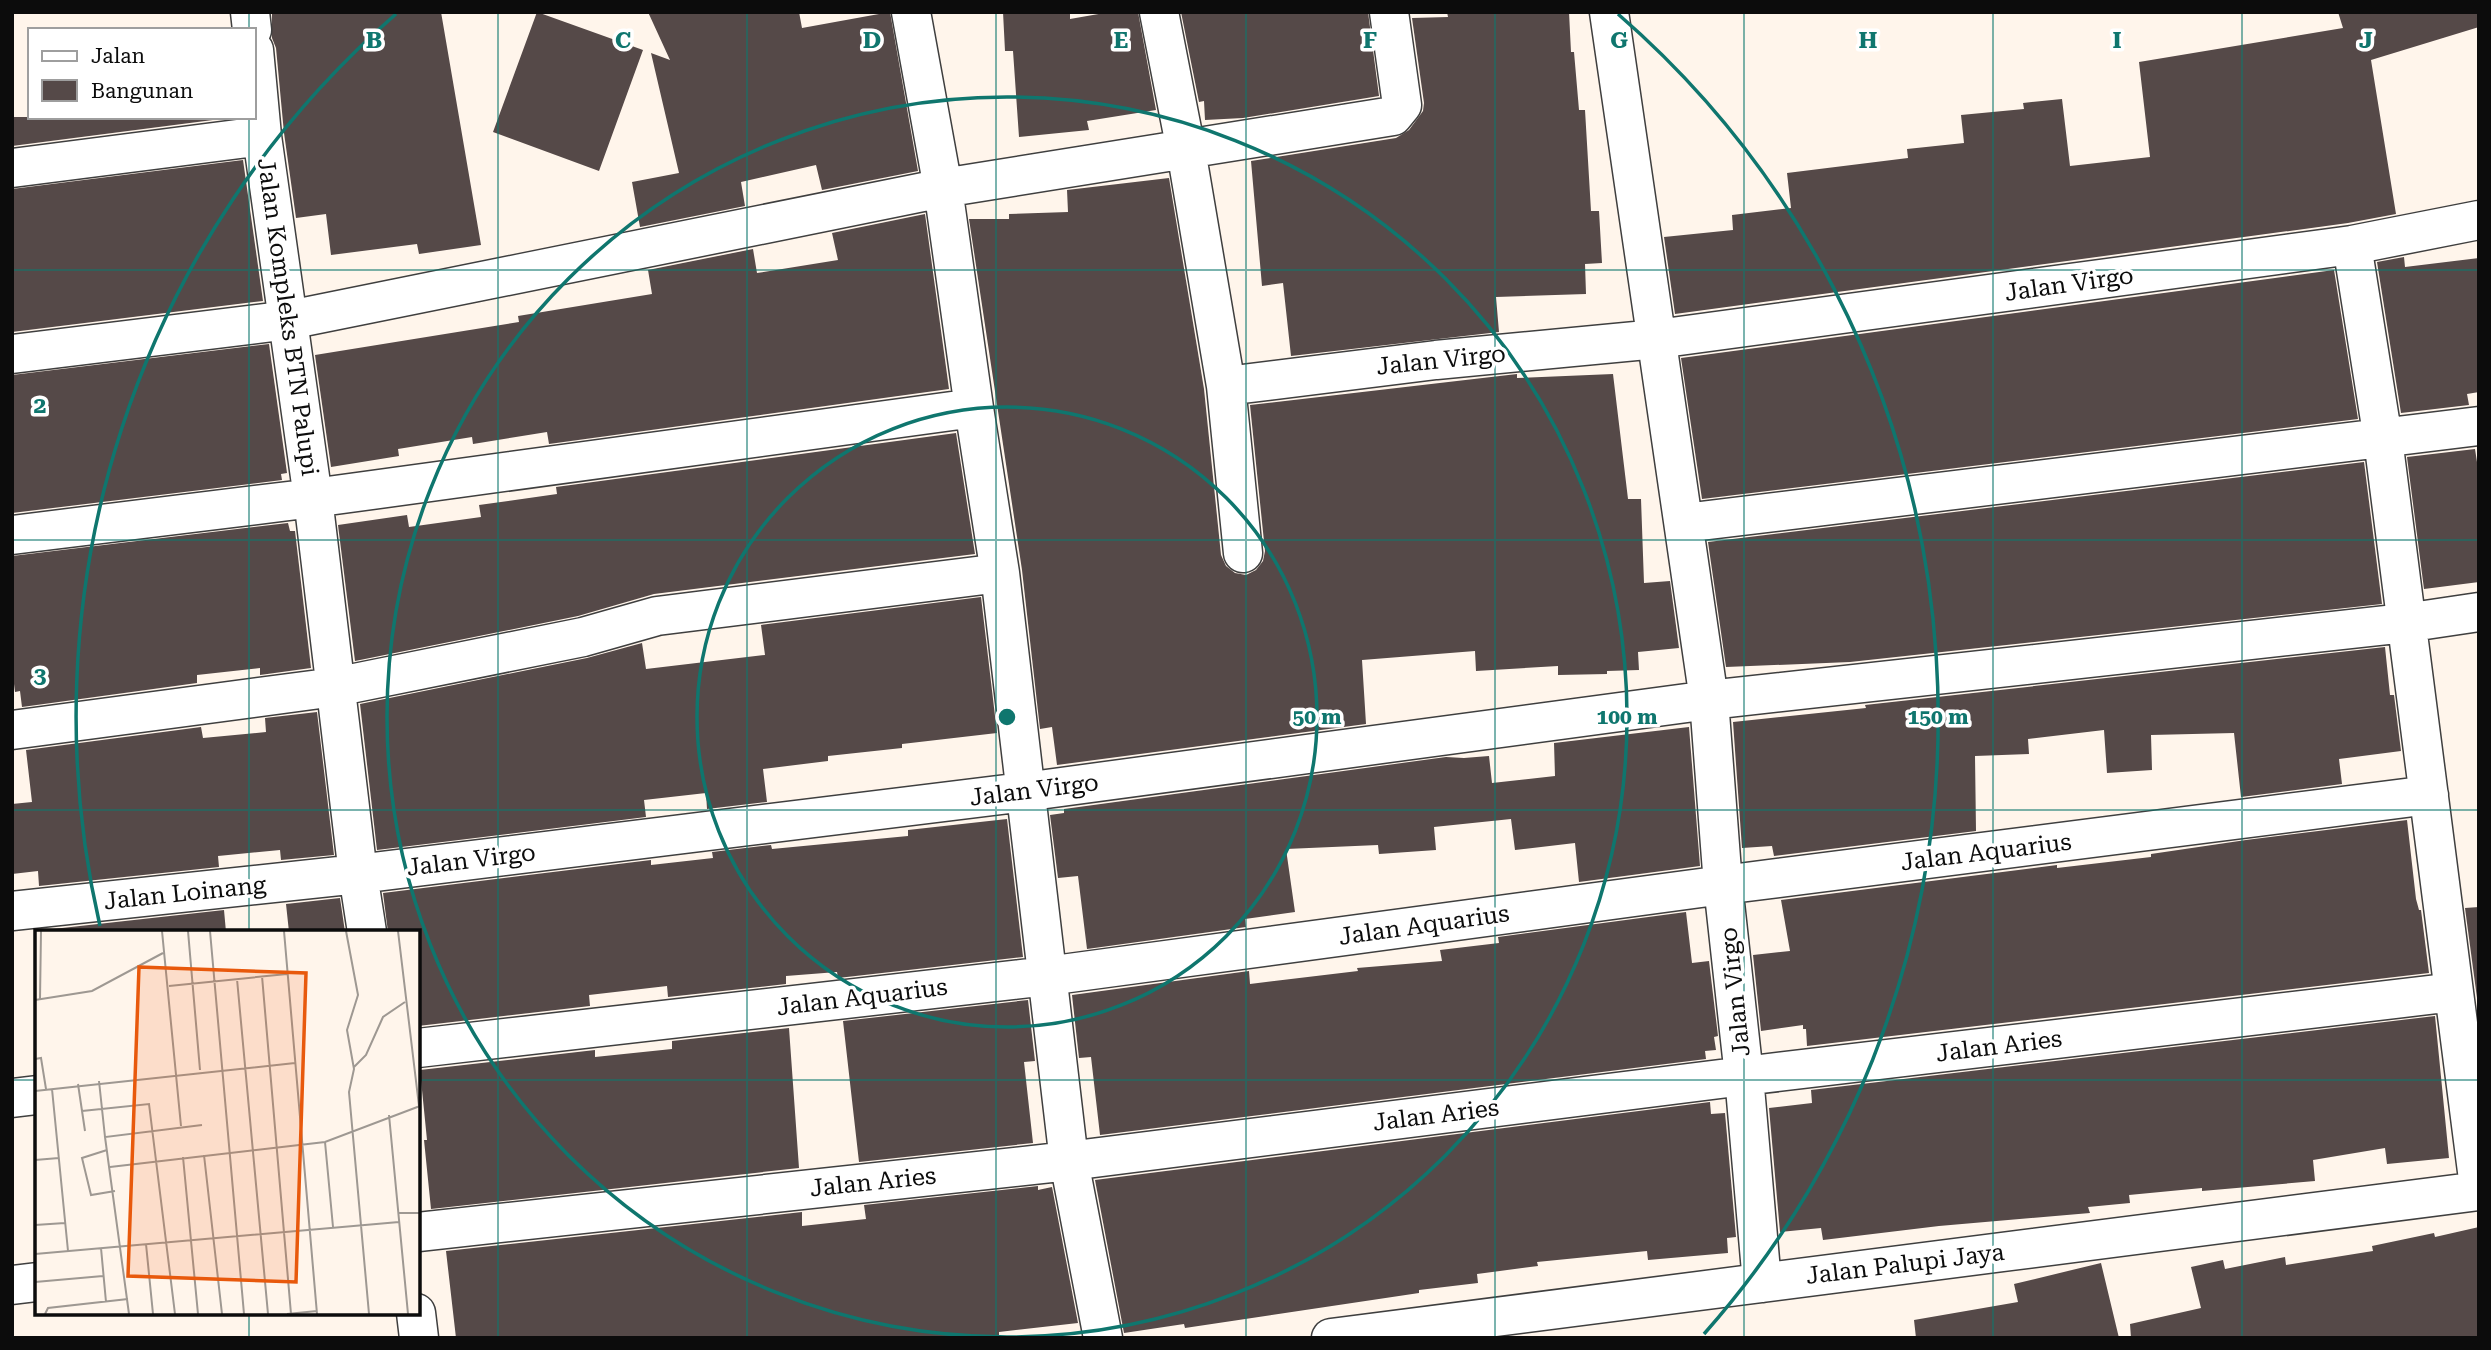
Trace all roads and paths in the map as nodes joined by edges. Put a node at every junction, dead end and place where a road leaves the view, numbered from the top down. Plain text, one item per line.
1 (911, 12) edge
2 (1159, 12) edge
3 (1388, 12) edge
4 (1609, 12) edge
5 (256, 72) edge
6 (262, 136) junction
7 (1186, 150) junction
8 (12, 168) edge
9 (943, 188) junction
10 (2479, 220) edge
11 (2352, 246) junction
12 (289, 320) junction
13 (1657, 339) junction
14 (12, 354) edge
15 (1226, 386) junction
16 (974, 408) junction
17 (2479, 426) edge
18 (2383, 439) junction
19 (313, 498) junction
20 (1684, 523) junction
21 (12, 535) edge
22 (1243, 553) dead end
23 (1000, 573) junction
24 (2479, 612) edge
25 (2405, 623) junction
26 (335, 687) junction
27 (1709, 701) junction
28 (12, 730) edge
29 (1024, 792) junction
30 (2429, 795) junction
31 (358, 874) junction
32 (1723, 885) junction
33 (12, 911) edge
34 (367, 930) edge
35 (1047, 976) junction
36 (2454, 992) junction
37 (420, 1048) edge
38 (1744, 1076) junction
39 (35, 1095) edge
40 (12, 1098) edge
41 (1069, 1161) junction
42 (2479, 1189) edge
43 (420, 1232) edge
44 (35, 1282) edge
45 (1762, 1283) junction
46 (12, 1285) edge
47 (416, 1315) edge
48 (419, 1338) edge
49 (1103, 1338) edge
50 (1331, 1338) edge

1 - 9 street
2 - 7 street
3 - 7 street
4 - 13 street, Jalan Virgo
5 - 6 street, Jalan Kompleks BTN Palupi
6 - 8 street, Jalan Kompleks BTN Palupi
6 - 12 street, Jalan Kompleks BTN Palupi
7 - 9 street
7 - 15 street
9 - 12 street
9 - 16 street
10 - 11 street, Jalan Virgo
11 - 13 street, Jalan Virgo
11 - 18 street
12 - 14 street
12 - 19 street, Jalan Kompleks BTN Palupi
13 - 15 street, Jalan Virgo
13 - 20 street, Jalan Virgo
15 - 22 street
16 - 19 street
16 - 23 street
17 - 18 street
18 - 20 street
18 - 25 street
19 - 21 street, Jalan Kompleks BTN Palupi
19 - 26 street, Jalan Kompleks BTN Palupi
20 - 27 street, Jalan Virgo
23 - 26 street
23 - 29 street
24 - 25 street, Jalan Virgo
25 - 27 street, Jalan Virgo
25 - 30 street
26 - 28 street
26 - 31 street, Jalan Kompleks BTN Palupi
27 - 29 street, Jalan Virgo
27 - 32 street, Jalan Virgo
29 - 31 street, Jalan Virgo
29 - 35 street
30 - 32 street, Jalan Aquarius
30 - 36 street
31 - 33 street, Jalan Loinang
31 - 34 street, Jalan Kompleks BTN Palupi
32 - 35 street, Jalan Aquarius
32 - 38 street, Jalan Virgo
35 - 37 street, Jalan Aquarius
35 - 41 street
36 - 38 street, Jalan Aries
36 - 42 street
38 - 41 street, Jalan Aries
38 - 45 street, Jalan Virgo
39 - 40 street
41 - 43 street, Jalan Aries
41 - 49 street
42 - 45 street, Jalan Palupi Jaya
44 - 46 street
45 - 50 street, Jalan Palupi Jaya
47 - 48 street

